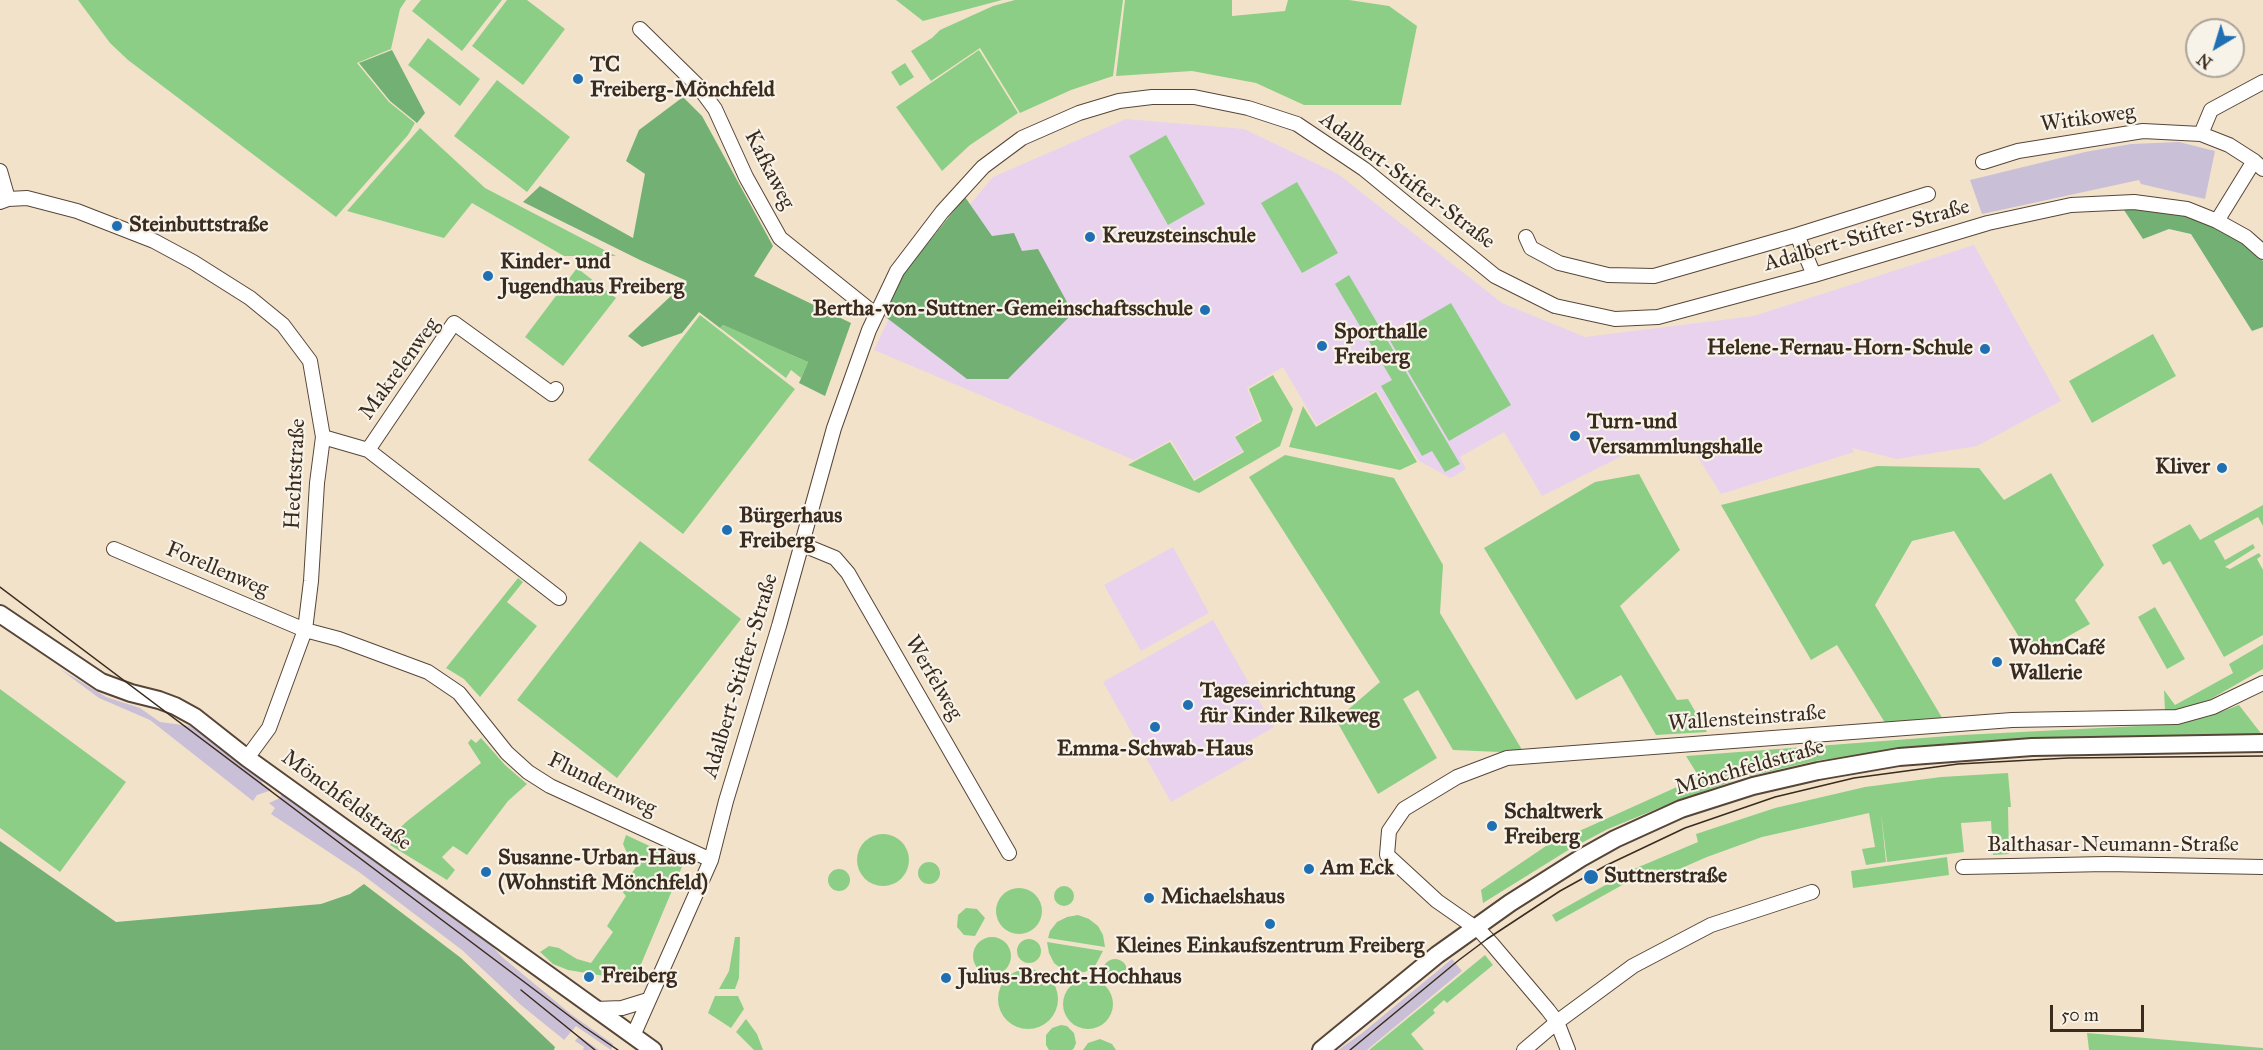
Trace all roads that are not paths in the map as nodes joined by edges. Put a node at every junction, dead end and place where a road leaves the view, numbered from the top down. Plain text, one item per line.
1 (640, 29) dead end
2 (2263, 82) edge
3 (2201, 134) junction
4 (1983, 162) dead end
5 (2259, 165) edge
6 (0, 171) edge
7 (1928, 194) dead end
8 (4, 200) edge
9 (2217, 221) junction
10 (1797, 235) junction
11 (1526, 237) dead end
12 (2263, 252) edge
13 (1814, 275) junction
14 (876, 315) junction
15 (556, 389) dead end
16 (323, 437) junction
17 (368, 450) junction
18 (801, 544) junction
19 (114, 549) dead end
20 (559, 598) dead end
21 (0, 614) edge
22 (304, 630) junction
23 (2263, 683) edge
24 (2263, 743) edge
25 (247, 758) junction
26 (1009, 853) dead end
27 (711, 860) junction
28 (1963, 867) dead end
29 (2263, 867) edge
30 (1812, 892) dead end
31 (1474, 928) junction
32 (648, 1000) junction
33 (596, 1009) junction
34 (1557, 1022) junction
35 (633, 1036) junction
36 (653, 1050) edge
37 (1321, 1050) edge
38 (1524, 1050) edge
39 (1568, 1050) edge

1 - 14 street, Kafkaweg
2 - 3 street
3 - 4 street, Witikoweg
3 - 5 street, Witikoweg
5 - 9 street, Witikoweg
6 - 8 street
7 - 10 street
8 - 16 street, Hechtstraße
9 - 12 street, Adalbert-Stifter-Straße
9 - 13 street, Adalbert-Stifter-Straße
10 - 11 street
10 - 13 street
13 - 14 street, Adalbert-Stifter-Straße
14 - 18 street, Adalbert-Stifter-Straße
15 - 17 street, Makrelenweg
16 - 17 street, Makrelenweg
16 - 22 street, Hechtstraße
17 - 20 street, Makrelenweg
18 - 26 street, Werfelweg
18 - 27 street, Adalbert-Stifter-Straße
19 - 22 street, Forellenweg
21 - 25 main road, Mönchfeldstraße
22 - 25 street, Hechtstraße
22 - 27 street, Flundernweg
23 - 31 street, Wallensteinstraße
24 - 31 main road, Mönchfeldstraße
25 - 33 main road, Mönchfeldstraße
27 - 32 street, Adalbert-Stifter-Straße
28 - 29 street, Balthasar-Neumann-Straße
30 - 34 street
31 - 34 street
31 - 37 main road, Mönchfeldstraße
32 - 33 street
32 - 35 street, Adalbert-Stifter-Straße
33 - 35 main road, Mönchfeldstraße
34 - 38 street
34 - 39 street
35 - 36 main road, Mönchfeldstraße

